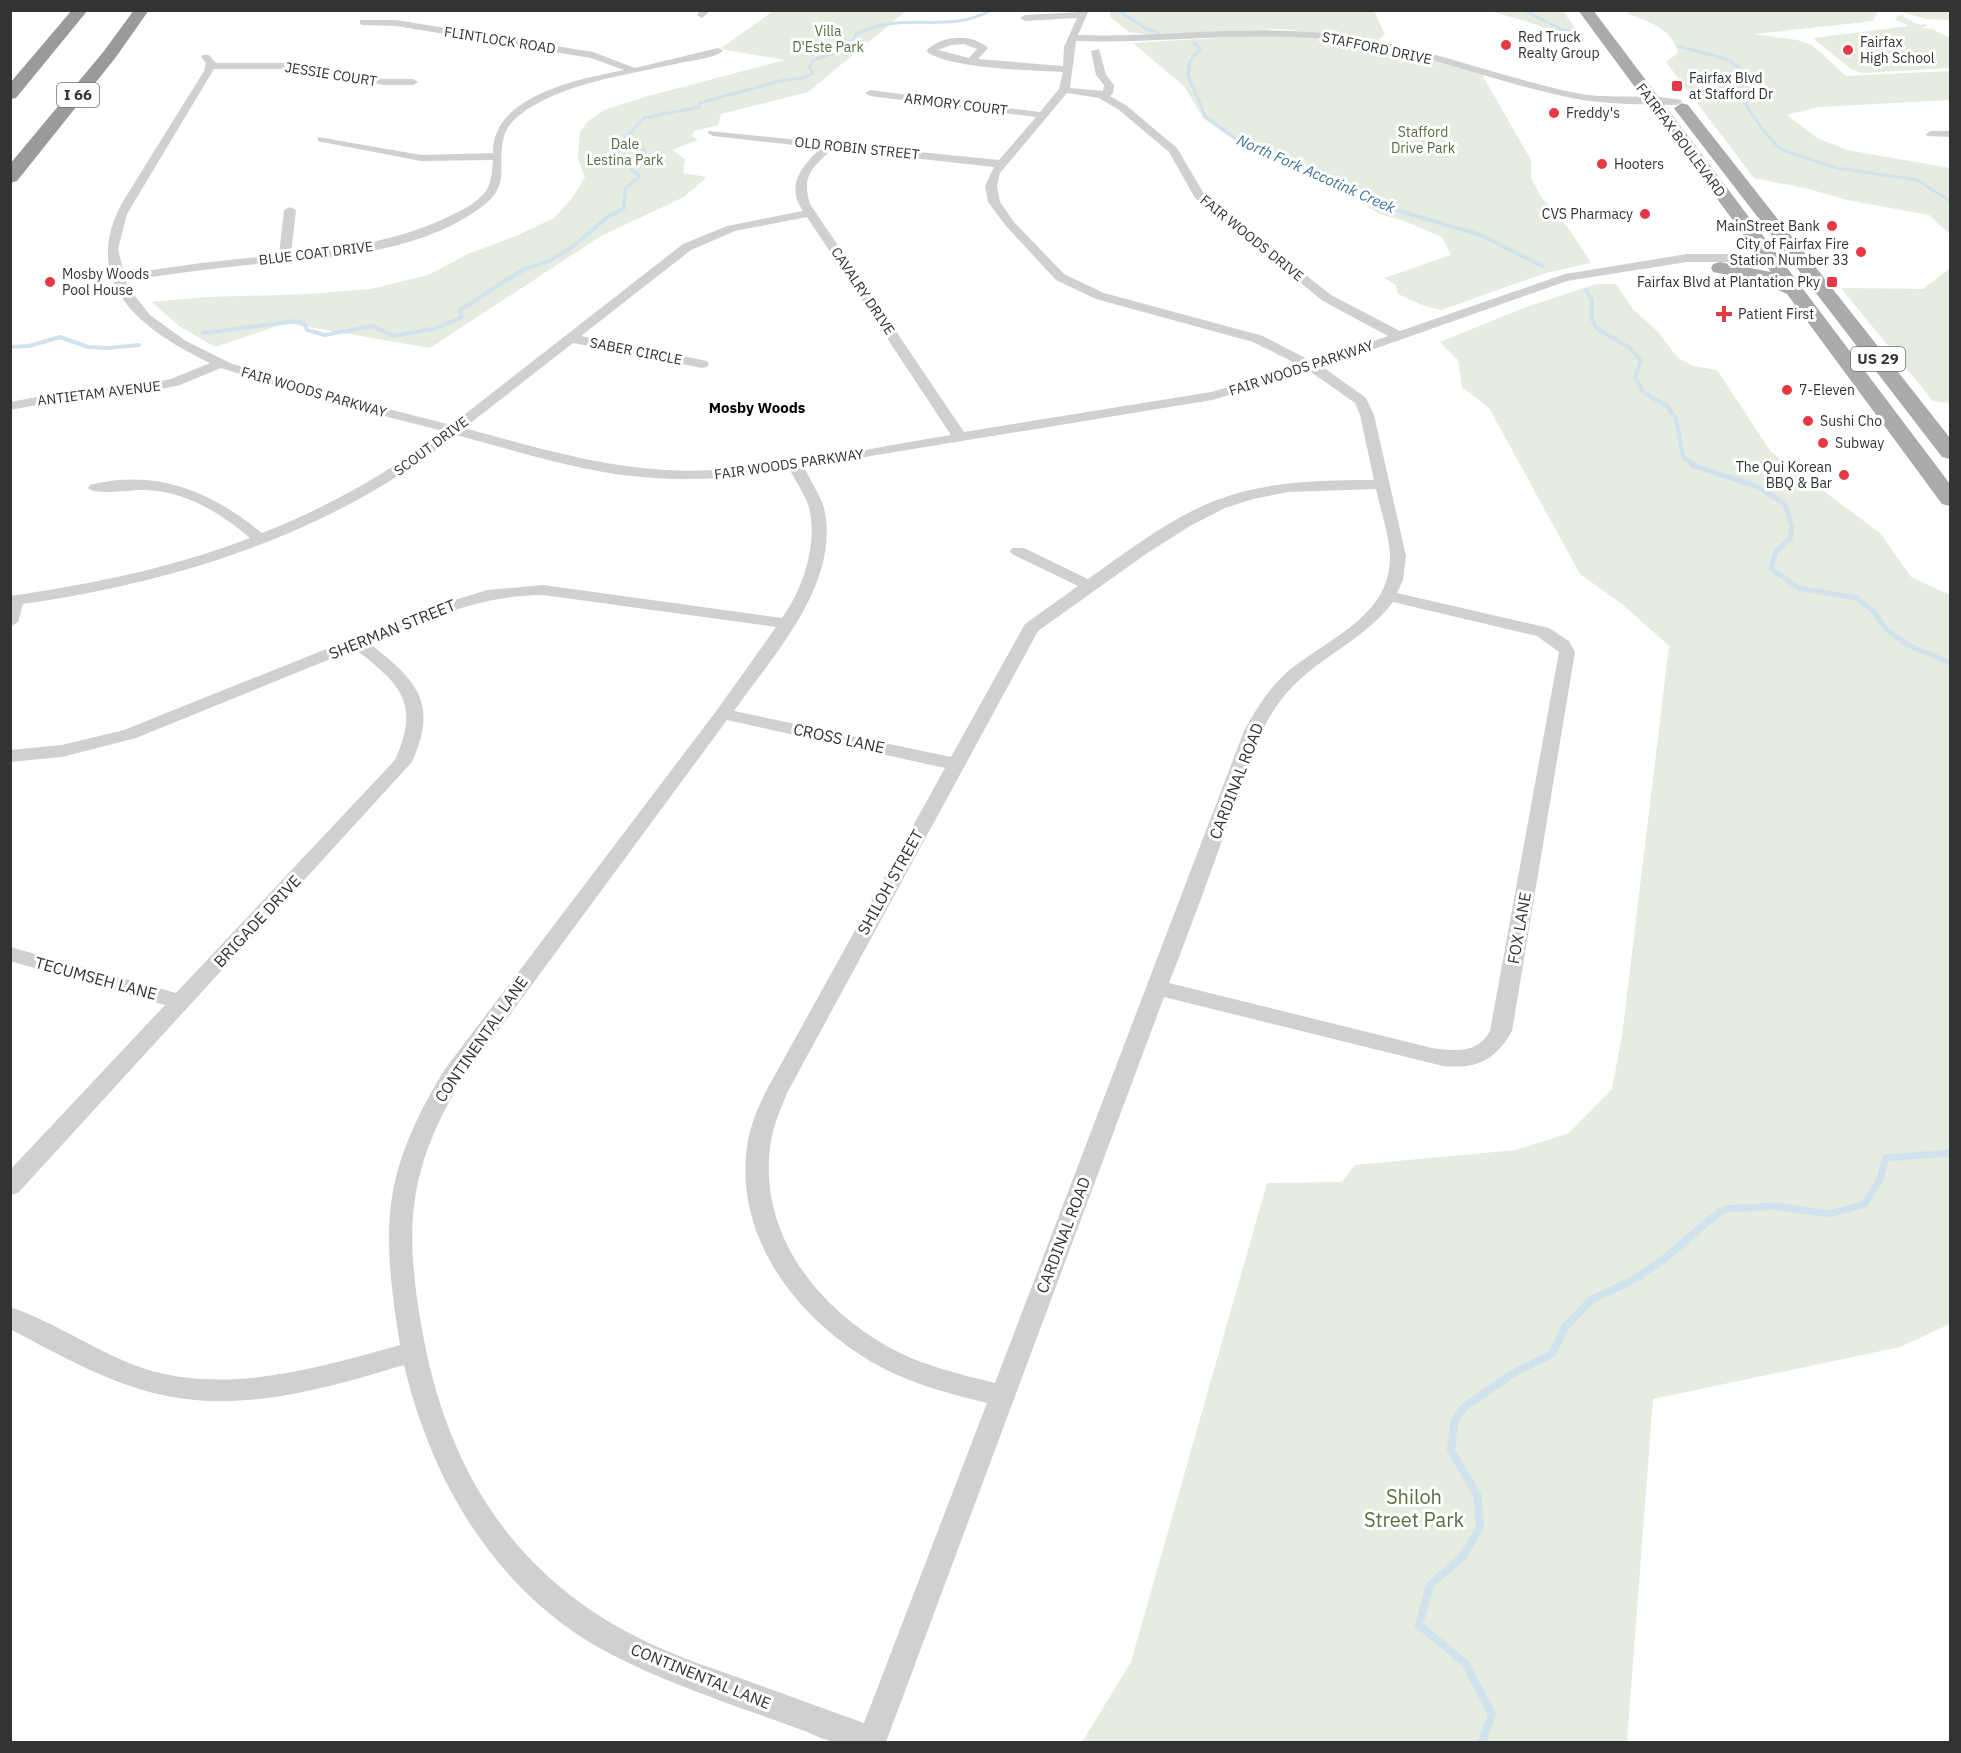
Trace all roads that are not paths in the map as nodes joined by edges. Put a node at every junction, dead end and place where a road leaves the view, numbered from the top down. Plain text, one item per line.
1 (63, 10) edge
2 (81, 10) edge
3 (142, 10) edge
4 (1585, 10) edge
5 (1084, 13) edge
6 (1024, 18) dead end
7 (363, 22) dead end
8 (1073, 38) junction
9 (718, 51) dead end
10 (1096, 51) dead end
11 (972, 60) dead end
12 (208, 62) joint
13 (1067, 69) junction
14 (635, 70) junction
15 (10, 72) edge
16 (413, 82) dead end
17 (1664, 84) dead end
18 (1064, 90) junction
19 (870, 93) dead end
20 (10, 94) edge
21 (1102, 95) junction
22 (1651, 102) junction
23 (1677, 102) junction
24 (1043, 115) junction
25 (713, 133) dead end
26 (1931, 134) dead end
27 (1950, 134) edge
28 (322, 139) dead end
29 (829, 146) junction
30 (498, 156) junction
31 (1000, 164) junction
32 (10, 177) edge
33 (290, 210) dead end
34 (810, 213) junction
35 (1743, 221) junction
36 (285, 258) junction
37 (1802, 261) junction
38 (1719, 262) junction
39 (1773, 262) junction
40 (117, 279) junction
41 (1797, 293) junction
42 (1399, 336) junction
43 (569, 338) junction
44 (220, 364) junction
45 (702, 364) dead end
46 (1313, 367) junction
47 (10, 406) edge
48 (453, 430) junction
49 (960, 437) junction
50 (1950, 452) edge
51 (795, 465) junction
52 (1383, 486) junction
53 (95, 488) dead end
54 (1950, 499) edge
55 (261, 539) junction
56 (1018, 551) dead end
57 (1088, 585) junction
58 (1390, 596) junction
59 (13, 601) edge
60 (10, 622) edge
61 (787, 624) junction
62 (357, 642) junction
63 (723, 714) junction
64 (10, 756) edge
65 (955, 764) junction
66 (10, 954) edge
67 (1158, 988) junction
68 (181, 1002) junction
69 (10, 1186) edge
70 (10, 1317) edge
71 (412, 1352) junction
72 (1002, 1396) junction
73 (871, 1742) edge

1 - 15 highway
2 - 20 highway
3 - 32 highway, I 66
4 - 22 main road, FAIRFAX BOULEVARD / US 29
5 - 6 street
5 - 8 street
7 - 14 street, FLINTLOCK ROAD
8 - 13 street
8 - 22 street, STAFFORD DRIVE
9 - 14 street, BLUE COAT DRIVE
10 - 21 street
11 - 13 street
12 - 16 street, JESSIE COURT
12 - 40 street, FAIR WOODS PARKWAY
13 - 18 street
14 - 30 street, BLUE COAT DRIVE
17 - 23 main road, FAIRFAX BOULEVARD / US 29
18 - 21 street, FAIR WOODS DRIVE
18 - 24 street, CARDINAL ROAD
19 - 24 street, ARMORY COURT
21 - 42 street, FAIR WOODS DRIVE
22 - 23 street, STAFFORD DRIVE
22 - 35 main road, FAIRFAX BOULEVARD / US 29
23 - 37 main road, FAIRFAX BOULEVARD / US 29
24 - 31 street, CARDINAL ROAD
25 - 29 street, OLD ROBIN STREET
26 - 27 street
28 - 30 street
29 - 31 street, OLD ROBIN STREET
29 - 34 street, CAVALRY DRIVE
30 - 36 street, BLUE COAT DRIVE
31 - 46 street, CARDINAL ROAD
33 - 36 street
34 - 43 street, SCOUT DRIVE
34 - 49 street, CAVALRY DRIVE
35 - 38 main road
35 - 39 main road, FAIRFAX BOULEVARD / US 29
36 - 40 street, BLUE COAT DRIVE
37 - 39 street, FAIR WOODS PARKWAY
37 - 50 main road, FAIRFAX BOULEVARD / US 29
38 - 39 street, FAIR WOODS PARKWAY
38 - 41 main road
38 - 42 street, FAIR WOODS PARKWAY
39 - 41 main road, FAIRFAX BOULEVARD / US 29
40 - 44 street, FAIR WOODS PARKWAY
41 - 54 main road, FAIRFAX BOULEVARD / US 29
42 - 46 street, FAIR WOODS PARKWAY
43 - 45 street, SABER CIRCLE
43 - 48 street, SCOUT DRIVE
44 - 47 street, ANTIETAM AVENUE
44 - 48 street, FAIR WOODS PARKWAY
46 - 49 street, FAIR WOODS PARKWAY
46 - 52 street, CARDINAL ROAD
48 - 51 street, FAIR WOODS PARKWAY
48 - 55 street, SCOUT DRIVE
49 - 51 street, FAIR WOODS PARKWAY
51 - 61 street, CONTINENTAL LANE
52 - 57 street, SHILOH STREET
52 - 58 street, CARDINAL ROAD
53 - 55 street
55 - 59 street, SCOUT DRIVE
56 - 57 street
57 - 65 street, SHILOH STREET
58 - 67 street, CARDINAL ROAD
58 - 67 street, FOX LANE
59 - 60 street
61 - 62 street, SHERMAN STREET
61 - 63 street, CONTINENTAL LANE
62 - 64 street, SHERMAN STREET
62 - 68 street, BRIGADE DRIVE
63 - 65 street, CROSS LANE
63 - 71 street, CONTINENTAL LANE
65 - 72 street, SHILOH STREET
66 - 68 street, TECUMSEH LANE
67 - 72 street, CARDINAL ROAD
68 - 69 street, BRIGADE DRIVE
70 - 71 street
71 - 73 street, CONTINENTAL LANE
72 - 73 street, CARDINAL ROAD

